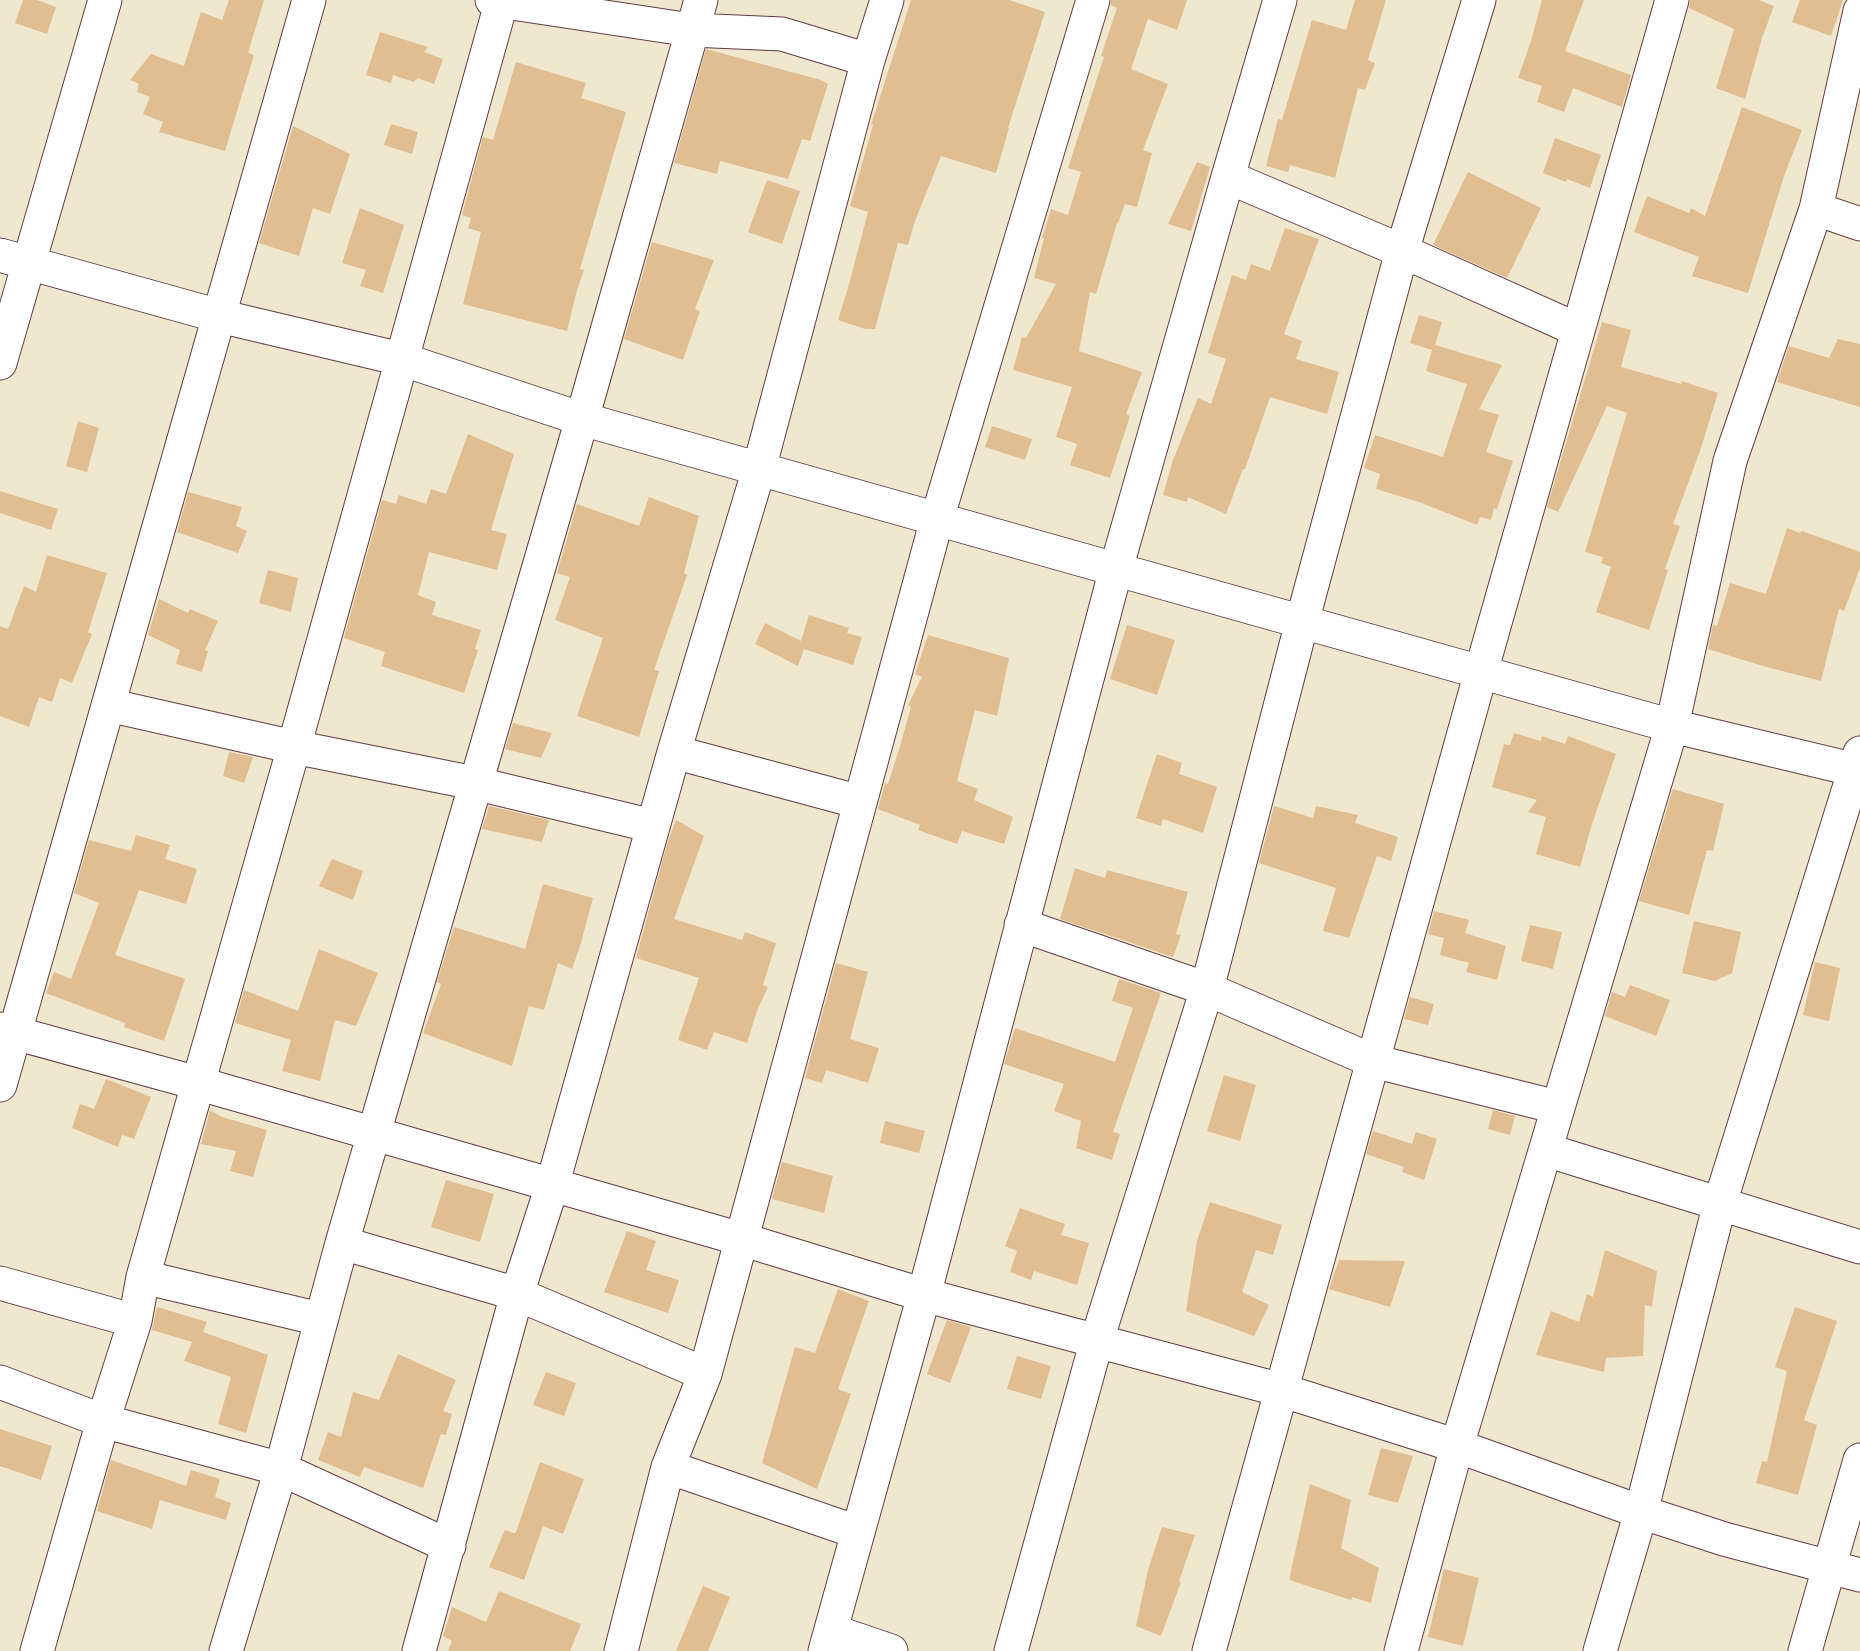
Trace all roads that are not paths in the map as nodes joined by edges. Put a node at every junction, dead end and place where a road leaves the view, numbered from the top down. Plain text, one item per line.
1 (105, 0) edge
2 (309, 0) edge
3 (887, 0) edge
4 (1093, 0) edge
5 (1280, 0) edge
6 (1479, 0) edge
7 (1672, 0) edge
8 (1846, 0) edge
9 (498, 1) edge
10 (1860, 5) edge
11 (1860, 11) edge
12 (696, 15) edge
13 (868, 60) junction
14 (1228, 177) junction
15 (1816, 209) junction
16 (1860, 224) edge
17 (1402, 251) junction
18 (14, 259) edge
19 (219, 316) junction
20 (1578, 330) junction
21 (400, 359) junction
22 (0, 363) edge
23 (582, 419) junction
24 (759, 469) junction
25 (937, 519) junction
26 (1116, 569) junction
27 (1302, 622) junction
28 (1481, 672) junction
29 (108, 705) junction
30 (1672, 726) junction
31 (294, 747) junction
32 (674, 752) junction
33 (1858, 764) edge
34 (474, 783) junction
35 (860, 802) junction
36 (653, 826) junction
37 (1022, 925) junction
38 (1207, 989) junction
39 (7, 1031) edge
40 (1373, 1061) junction
41 (198, 1083) junction
42 (0, 1085) edge
43 (1557, 1107) junction
44 (374, 1134) junction
45 (1546, 1150) junction
46 (552, 1186) junction
47 (1720, 1203) junction
48 (741, 1239) junction
49 (342, 1243) junction
50 (1860, 1246) edge
51 (144, 1277) junction
52 (0, 1283) edge
53 (518, 1294) junction
54 (924, 1295) junction
55 (320, 1319) junction
56 (135, 1321) junction
57 (1097, 1340) junction
58 (705, 1374) junction
59 (0, 1382) edge
60 (1281, 1390) junction
61 (103, 1422) junction
62 (1457, 1446) junction
63 (1860, 1460) edge
64 (668, 1467) junction
65 (281, 1469) junction
66 (1641, 1512) junction
67 (857, 1532) junction
68 (449, 1546) junction
69 (1845, 1572) edge
70 (828, 1641) edge
71 (37, 1651) edge
72 (226, 1651) edge
73 (419, 1651) edge
74 (621, 1651) edge
75 (891, 1651) edge
76 (1011, 1651) edge
77 (1209, 1651) edge
78 (1401, 1651) edge
79 (1600, 1651) edge
80 (1805, 1651) edge

1 - 18 street
2 - 19 street
3 - 13 street
4 - 25 street
5 - 14 street
6 - 17 street
7 - 20 street
8 - 10 street
9 - 12 street
9 - 21 street
11 - 15 street
12 - 13 street
12 - 23 street
13 - 24 street
14 - 17 street
14 - 26 street
15 - 16 street
15 - 30 street
17 - 20 street
17 - 27 street
18 - 19 street
18 - 22 street
19 - 21 street
19 - 29 street
20 - 28 street
21 - 23 street
21 - 31 street
23 - 24 street
23 - 34 street
24 - 25 street
24 - 32 street
25 - 26 street
25 - 35 street
26 - 27 street
26 - 37 street
27 - 28 street
27 - 38 street
28 - 30 street
28 - 40 street
29 - 31 street
29 - 39 street
30 - 33 street
30 - 43 street
31 - 34 street
31 - 41 street
32 - 35 street
32 - 36 street
33 - 47 street
34 - 36 street
34 - 44 street
35 - 48 street
36 - 46 street
37 - 38 street
37 - 54 street
38 - 40 street
38 - 57 street
39 - 41 street
39 - 42 street
40 - 43 street
40 - 60 street
41 - 44 street
41 - 51 street
43 - 45 street
44 - 46 street
44 - 49 street
45 - 47 street
45 - 62 street
46 - 48 street
46 - 53 street
47 - 50 street
47 - 66 street
48 - 54 street
48 - 58 street
49 - 53 street
49 - 55 street
51 - 55 street
51 - 56 street
52 - 56 street
53 - 58 street
53 - 68 street
54 - 57 street
54 - 67 street
55 - 65 street
56 - 61 street
57 - 60 street
57 - 76 street
58 - 64 street
59 - 61 street
60 - 62 street
60 - 77 street
61 - 65 street
61 - 71 street
62 - 66 street
62 - 78 street
63 - 69 street
64 - 67 street
64 - 74 street
65 - 68 street
65 - 72 street
66 - 69 street
66 - 79 street
67 - 70 street
68 - 73 street
69 - 80 street
70 - 75 street

